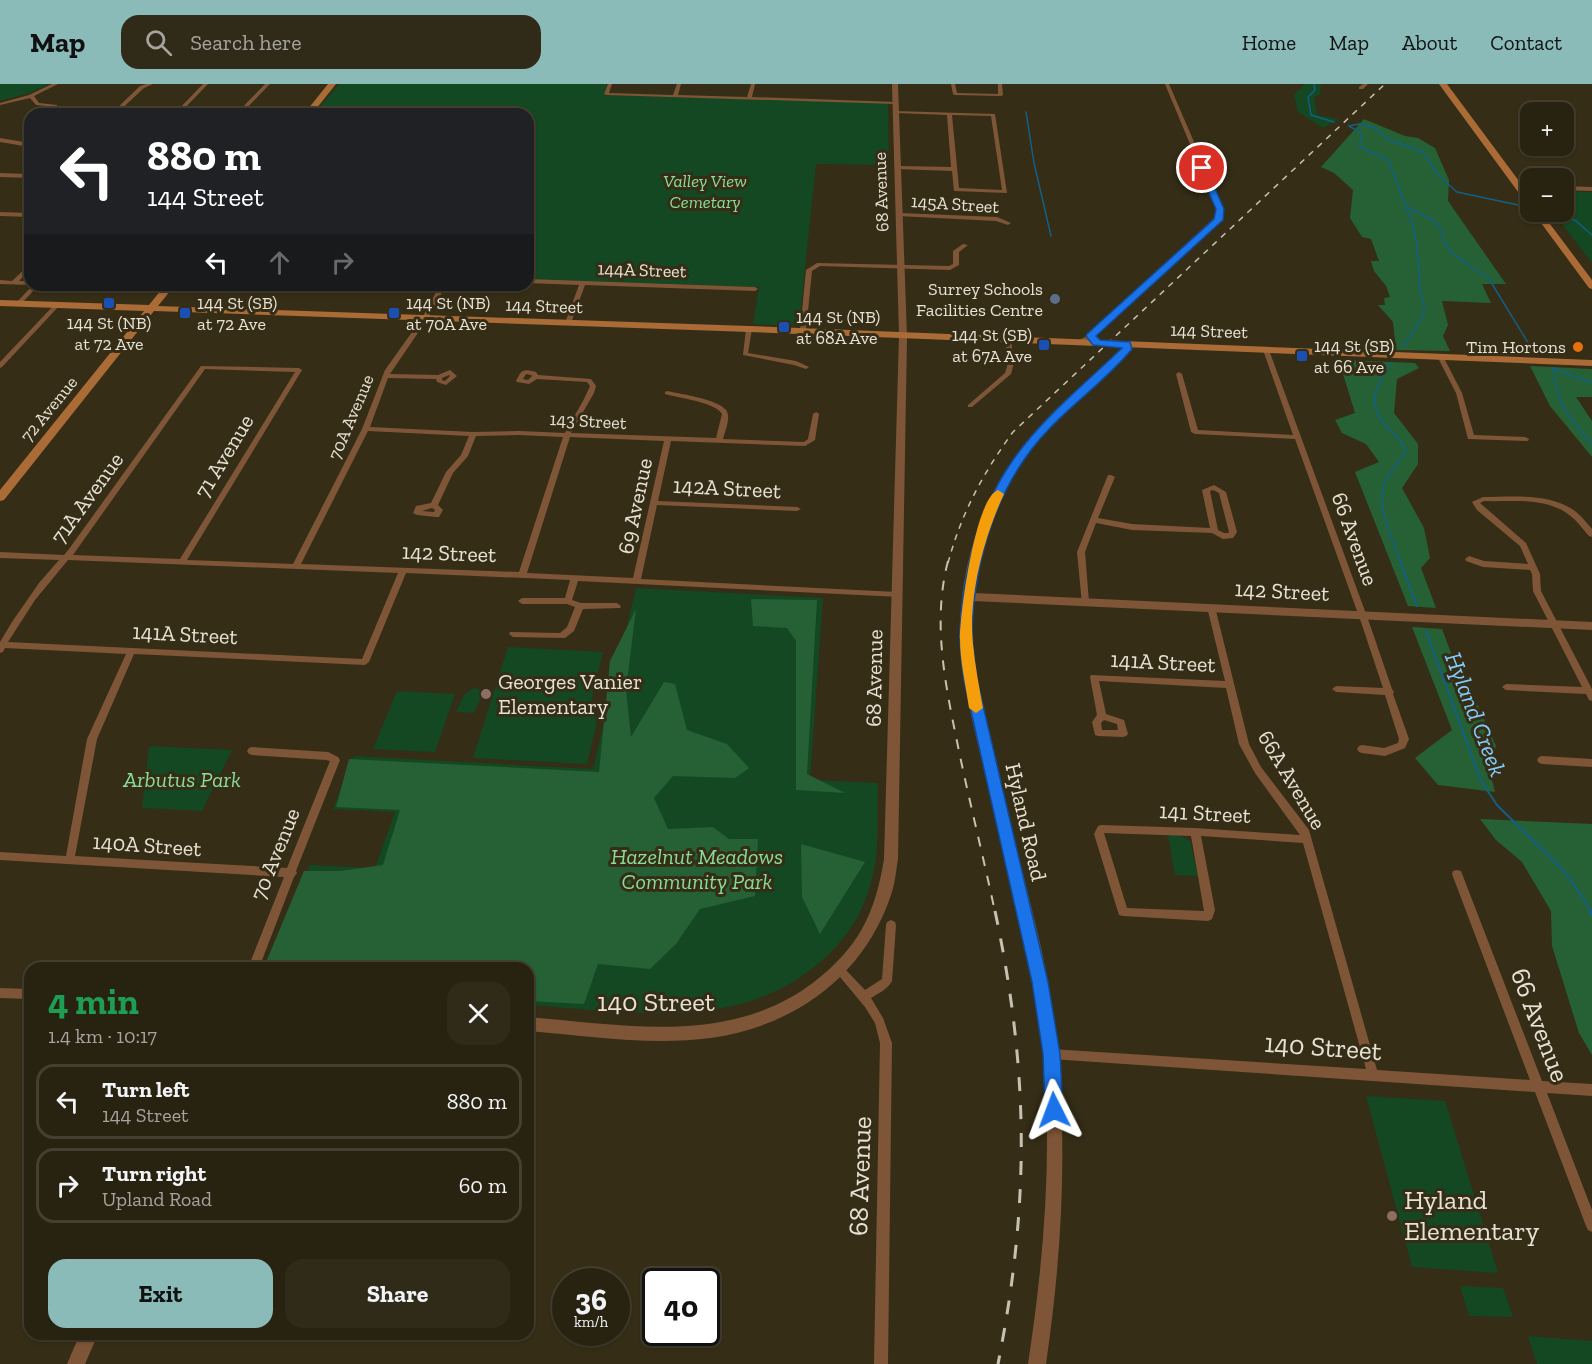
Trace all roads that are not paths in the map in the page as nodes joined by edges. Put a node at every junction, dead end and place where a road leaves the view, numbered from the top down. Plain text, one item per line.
1 (56, 84) edge
2 (151, 84) edge
3 (206, 84) edge
4 (268, 84) edge
5 (332, 84) edge
6 (610, 84) edge
7 (679, 84) edge
8 (753, 84) edge
9 (895, 84) edge
10 (953, 84) edge
11 (1000, 84) edge
12 (1167, 84) edge
13 (1443, 84) edge
14 (1450, 84) edge
15 (31, 96) junction
16 (675, 96) junction
17 (749, 98) junction
18 (896, 103) junction
19 (0, 104) edge
20 (55, 106) dead end
21 (120, 108) edge
22 (182, 108) edge
23 (244, 108) edge
24 (313, 108) edge
25 (896, 112) junction
26 (949, 113) junction
27 (0, 140) edge
28 (24, 144) edge
29 (898, 168) junction
30 (954, 169) junction
31 (0, 175) edge
32 (24, 176) edge
33 (1520, 180) edge
34 (1520, 180) edge
35 (1574, 188) edge
36 (1592, 189) edge
37 (0, 214) edge
38 (24, 215) edge
39 (900, 215) junction
40 (1544, 222) edge
41 (1553, 222) edge
42 (1008, 223) dead end
43 (965, 245) dead end
44 (1574, 262) junction
45 (901, 267) junction
46 (24, 272) edge
47 (1592, 273) edge
48 (1592, 279) edge
49 (534, 281) edge
50 (0, 282) edge
51 (13, 283) junction
52 (24, 283) edge
53 (582, 284) junction
54 (1592, 286) edge
55 (755, 289) dead end
56 (30, 291) edge
57 (158, 291) edge
58 (164, 291) edge
59 (440, 291) edge
60 (0, 303) edge
61 (18, 303) junction
62 (57, 305) junction
63 (147, 308) junction
64 (425, 318) junction
65 (568, 323) junction
66 (749, 329) junction
67 (803, 332) junction
68 (903, 335) junction
69 (1008, 339) junction
70 (1094, 339) junction
71 (1126, 344) junction
72 (1266, 350) junction
73 (1440, 356) junction
74 (1592, 361) edge
75 (0, 366) edge
76 (203, 367) joint
77 (806, 367) dead end
78 (1179, 374) dead end
79 (385, 376) junction
80 (439, 377) dead end
81 (535, 377) dead end
82 (667, 393) dead end
83 (970, 406) dead end
84 (816, 414) dead end
85 (366, 429) junction
86 (473, 434) junction
87 (567, 435) junction
88 (1297, 437) junction
89 (668, 439) junction
90 (1525, 440) dead end
91 (719, 441) junction
92 (1111, 477) dead end
93 (0, 483) edge
94 (0, 497) edge
95 (655, 503) junction
96 (434, 505) dead end
97 (797, 509) dead end
98 (1094, 520) junction
99 (1215, 531) junction
100 (1592, 534) edge
101 (0, 555) edge
102 (66, 557) junction
103 (1469, 559) dead end
104 (182, 562) junction
105 (295, 567) junction
106 (1533, 567) junction
107 (403, 571) junction
108 (522, 575) junction
109 (575, 578) junction
110 (636, 581) junction
111 (897, 595) junction
112 (969, 597) junction
113 (522, 601) dead end
114 (568, 601) junction
115 (1085, 602) junction
116 (580, 606) junction
117 (618, 606) dead end
118 (1211, 607) junction
119 (1362, 615) junction
120 (1554, 625) junction
121 (1592, 626) edge
122 (513, 634) dead end
123 (1, 648) edge
124 (132, 650) junction
125 (1230, 685) junction
126 (1506, 687) dead end
127 (1336, 689) dead end
128 (1390, 692) junction
129 (1590, 694) edge
130 (1102, 716) dead end
131 (1362, 749) dead end
132 (252, 751) dead end
133 (1542, 760) dead end
134 (1592, 763) edge
135 (1195, 832) junction
136 (1307, 839) junction
137 (0, 856) edge
138 (70, 860) junction
139 (292, 873) junction
140 (1457, 874) dead end
141 (891, 925) dead end
142 (255, 962) edge
143 (840, 971) junction
144 (0, 993) edge
145 (24, 994) edge
146 (864, 996) junction
147 (534, 1024) edge
148 (1051, 1054) junction
149 (1373, 1076) junction
150 (1538, 1087) junction
151 (1592, 1090) edge
152 (1592, 1226) edge
153 (86, 1340) edge
154 (76, 1364) edge
155 (881, 1364) edge
156 (1037, 1364) edge

1 - 15 street
2 - 21 street
3 - 22 street
4 - 23 street
5 - 24 main road
6 - 16 street
7 - 16 street
8 - 17 street
9 - 18 street, 68 Avenue
10 - 11 street
12 - 70 street
13 - 33 main road
14 - 34 main road
15 - 19 street
15 - 20 street
16 - 17 street
17 - 18 street
18 - 25 street, 68 Avenue
25 - 26 street
25 - 29 street, 68 Avenue
26 - 30 street
26 - 30 street
27 - 28 street
29 - 30 street
29 - 39 street, 68 Avenue
31 - 32 street
35 - 36 street
37 - 38 street
39 - 42 street, 145A Street
39 - 45 street, 68 Avenue
40 - 44 main road
41 - 47 main road
43 - 45 street
44 - 48 main road
44 - 54 main road
45 - 67 street
45 - 68 street, 68 Avenue
46 - 51 street
49 - 53 street, 144A Street
50 - 51 street
51 - 52 street
53 - 55 street, 144A Street
53 - 65 street
56 - 61 street
57 - 63 main road, 72 Avenue
58 - 63 main road, 72 Avenue
59 - 64 street, 70A Avenue
60 - 61 main road, 144 Street
61 - 62 main road, 144 Street
62 - 63 main road, 144 Street
62 - 75 street
63 - 64 main road, 144 Street
63 - 93 main road, 72 Avenue
63 - 94 main road, 72 Avenue
64 - 65 main road, 144 Street
64 - 79 street, 70A Avenue
65 - 66 main road, 144 Street
66 - 67 main road, 144 Street
66 - 77 street
67 - 68 main road, 144 Street
68 - 69 main road, 144 Street
68 - 111 street, 68 Avenue
69 - 70 main road, 144 Street
69 - 83 street
70 - 71 main road, 144 Street
71 - 72 main road, 144 Street
71 - 112 street, Hyland Road
72 - 73 main road, 144 Street
72 - 88 street, 66 Avenue
73 - 74 main road, 144 Street
73 - 90 street
76 - 102 street, 71A Avenue
76 - 104 street, 71 Avenue
78 - 88 street
79 - 80 street
79 - 85 street, 70A Avenue
81 - 87 street
82 - 91 street
84 - 91 street, 143 Street
85 - 86 street, 143 Street
85 - 105 street, 70A Avenue
86 - 87 street, 143 Street
86 - 96 street
87 - 89 street, 143 Street
87 - 108 street
88 - 119 street, 66 Avenue
89 - 91 street, 143 Street
89 - 95 street, 69 Avenue
92 - 98 street
95 - 97 street, 142A Street
95 - 110 street, 69 Avenue
98 - 99 street
98 - 115 street
99 - 99 street
100 - 106 street
101 - 102 street, 142 Street
102 - 104 street, 142 Street
102 - 123 street, 71A Avenue
103 - 106 street
104 - 105 street, 142 Street
105 - 107 street, 142 Street
106 - 120 street
107 - 108 street, 142 Street
107 - 124 street, 141A Street
108 - 109 street, 142 Street
109 - 110 street, 142 Street
109 - 114 street
110 - 111 street, 142 Street
111 - 143 street, 68 Avenue
112 - 115 street, 142 Street
112 - 148 street, Hyland Road
113 - 114 street
114 - 116 street
115 - 118 street, 142 Street
116 - 117 street
116 - 122 street
118 - 119 street, 142 Street
118 - 125 street, 66A Avenue
119 - 120 street, 142 Street
119 - 128 street, 66 Avenue
120 - 121 street, 142 Street
120 - 129 street
123 - 124 street, 141A Street
124 - 138 street
125 - 130 street, 141A Street
125 - 136 street, 66A Avenue
126 - 129 street
127 - 128 street
128 - 131 street, 66 Avenue
132 - 139 street, 70 Avenue
133 - 134 street
135 - 135 street, 141 Street
135 - 136 street, 141 Street
136 - 149 street, 66A Avenue
137 - 138 street, 140A Street
138 - 139 street, 140A Street
139 - 142 street, 70 Avenue
140 - 150 street, 66 Avenue
141 - 146 street
143 - 146 street, 68 Avenue
143 - 147 street, 140 Street
144 - 145 street
146 - 155 street, 68 Avenue
148 - 149 street, 140 Street
148 - 156 street, Hyland Road
149 - 150 street, 140 Street
150 - 151 street, 140 Street
150 - 152 street, 66 Avenue
153 - 154 street

